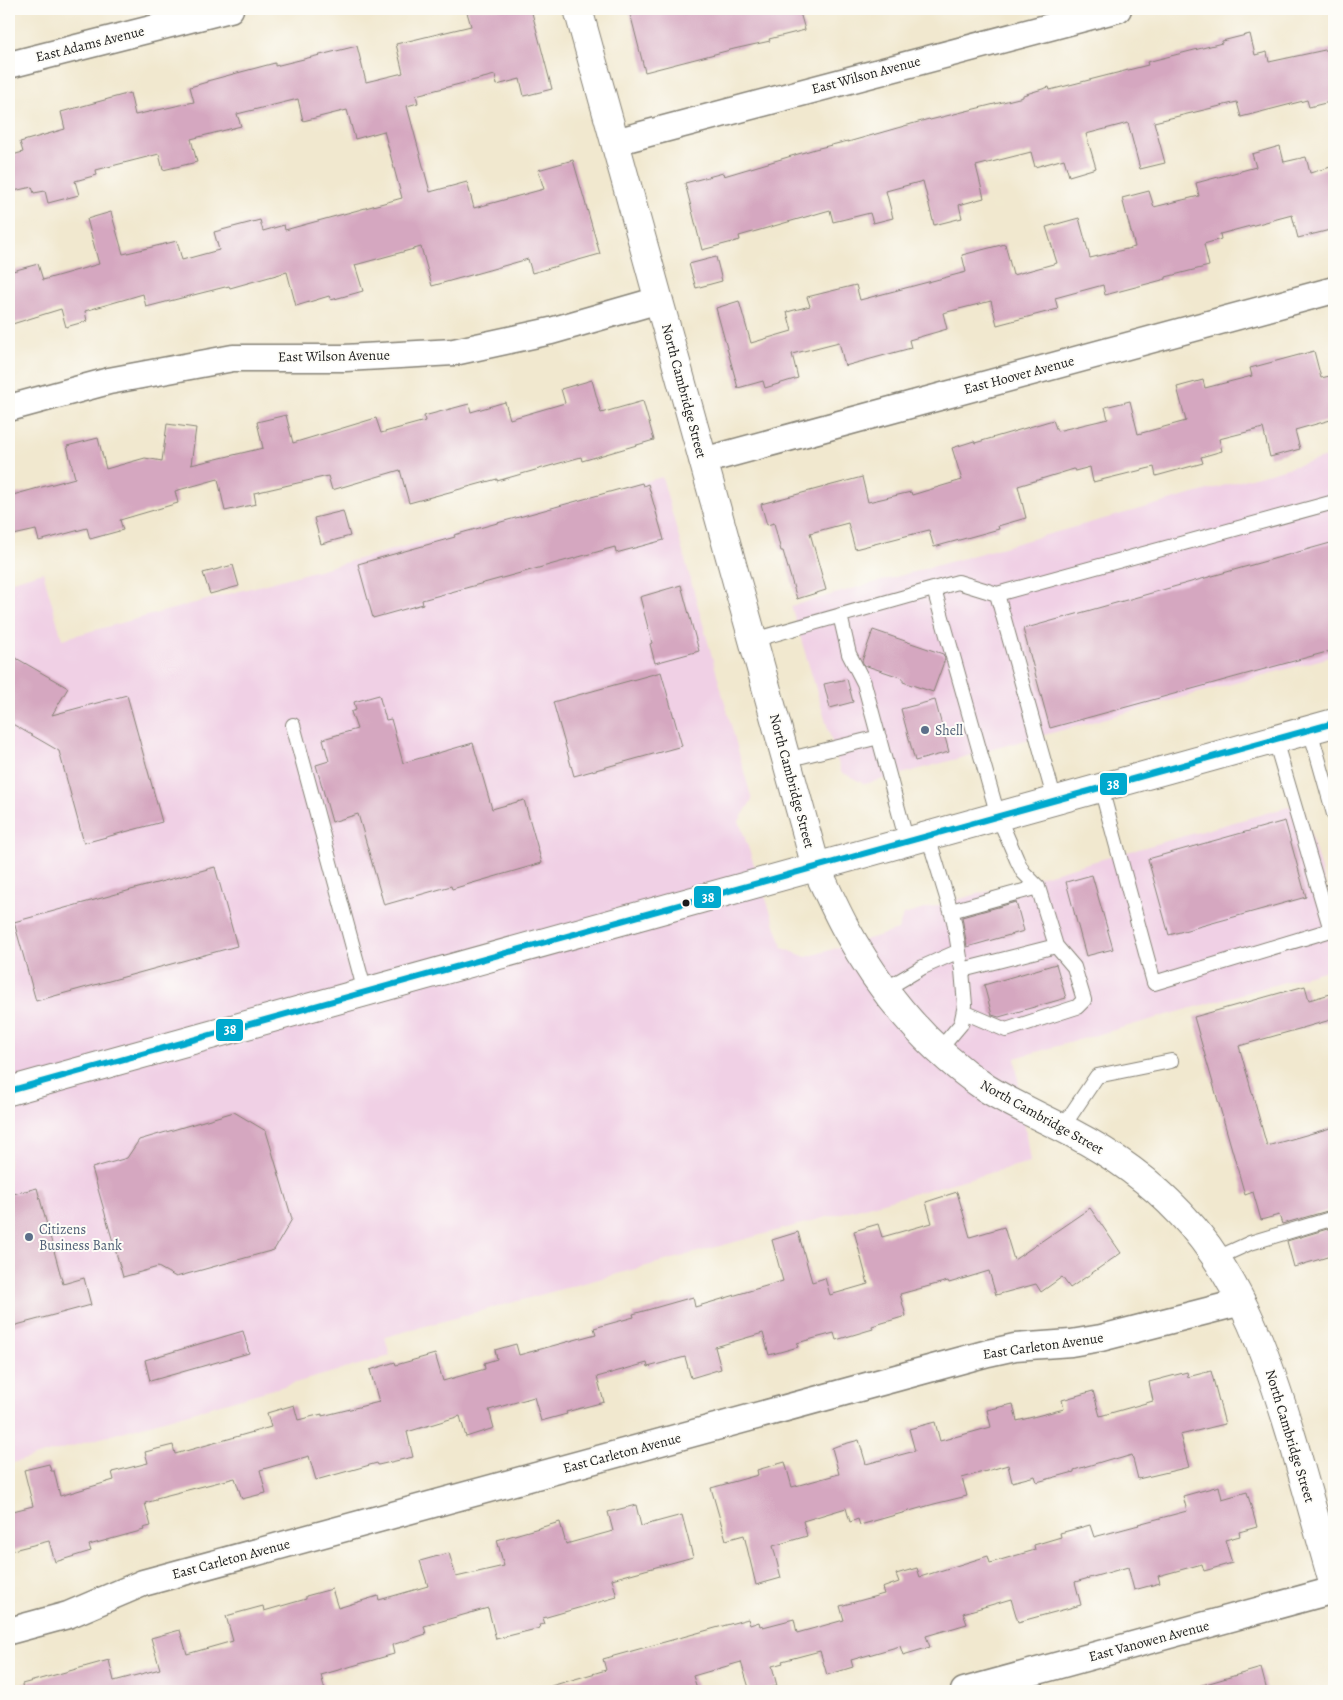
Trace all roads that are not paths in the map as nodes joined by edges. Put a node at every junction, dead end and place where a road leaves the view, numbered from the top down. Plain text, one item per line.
1 (230, 9) edge
2 (578, 9) edge
3 (1118, 9) edge
4 (9, 65) edge
5 (615, 142) junction
6 (1334, 290) edge
7 (659, 300) junction
8 (9, 408) edge
9 (703, 461) junction
10 (1334, 502) edge
11 (934, 589) junction
12 (997, 594) junction
13 (840, 615) junction
14 (753, 640) junction
15 (293, 725) dead end
16 (1322, 726) edge
17 (879, 737) junction
18 (1274, 740) junction
19 (786, 760) junction
20 (1102, 788) junction
21 (1055, 800) junction
22 (1334, 814) edge
23 (998, 816) junction
24 (918, 838) junction
25 (816, 867) junction
26 (1038, 887) junction
27 (951, 911) junction
28 (1056, 946) junction
29 (959, 951) junction
30 (962, 970) junction
31 (884, 990) junction
32 (365, 992) junction
33 (964, 1012) junction
34 (939, 1050) junction
35 (1171, 1061) dead end
36 (9, 1091) edge
37 (1062, 1128) junction
38 (1334, 1218) edge
39 (1217, 1258) junction
40 (1242, 1302) junction
41 (1334, 1586) edge
42 (1334, 1590) edge
43 (9, 1632) edge
44 (964, 1691) edge

1 - 4 street, East Adams Avenue
2 - 5 street, North Cambridge Street
3 - 5 street, East Wilson Avenue
5 - 7 street, North Cambridge Street
6 - 9 street, East Hoover Avenue
7 - 8 street, East Wilson Avenue
7 - 9 street, North Cambridge Street
9 - 14 street, North Cambridge Street
10 - 12 lane
11 - 12 lane
11 - 13 lane
11 - 23 lane
12 - 21 lane
13 - 14 lane
13 - 17 lane
14 - 19 street, North Cambridge Street
15 - 32 lane
16 - 18 street
16 - 22 lane
17 - 19 lane
17 - 24 lane
18 - 20 street
18 - 20 lane
19 - 25 street, North Cambridge Street
20 - 21 street
21 - 23 street
23 - 24 street
23 - 26 lane
24 - 25 street
24 - 27 lane
25 - 31 street, North Cambridge Street
25 - 32 street
26 - 27 lane
26 - 28 lane
27 - 29 lane
28 - 30 lane
28 - 33 lane
29 - 30 lane
29 - 31 lane
30 - 33 lane
31 - 34 street, North Cambridge Street
32 - 36 street
33 - 34 lane
34 - 37 street, North Cambridge Street
35 - 37 lane
37 - 39 street, North Cambridge Street
38 - 39 lane
39 - 40 street, North Cambridge Street
40 - 41 street, North Cambridge Street
40 - 43 street, East Carleton Avenue
42 - 44 street, East Vanowen Avenue

